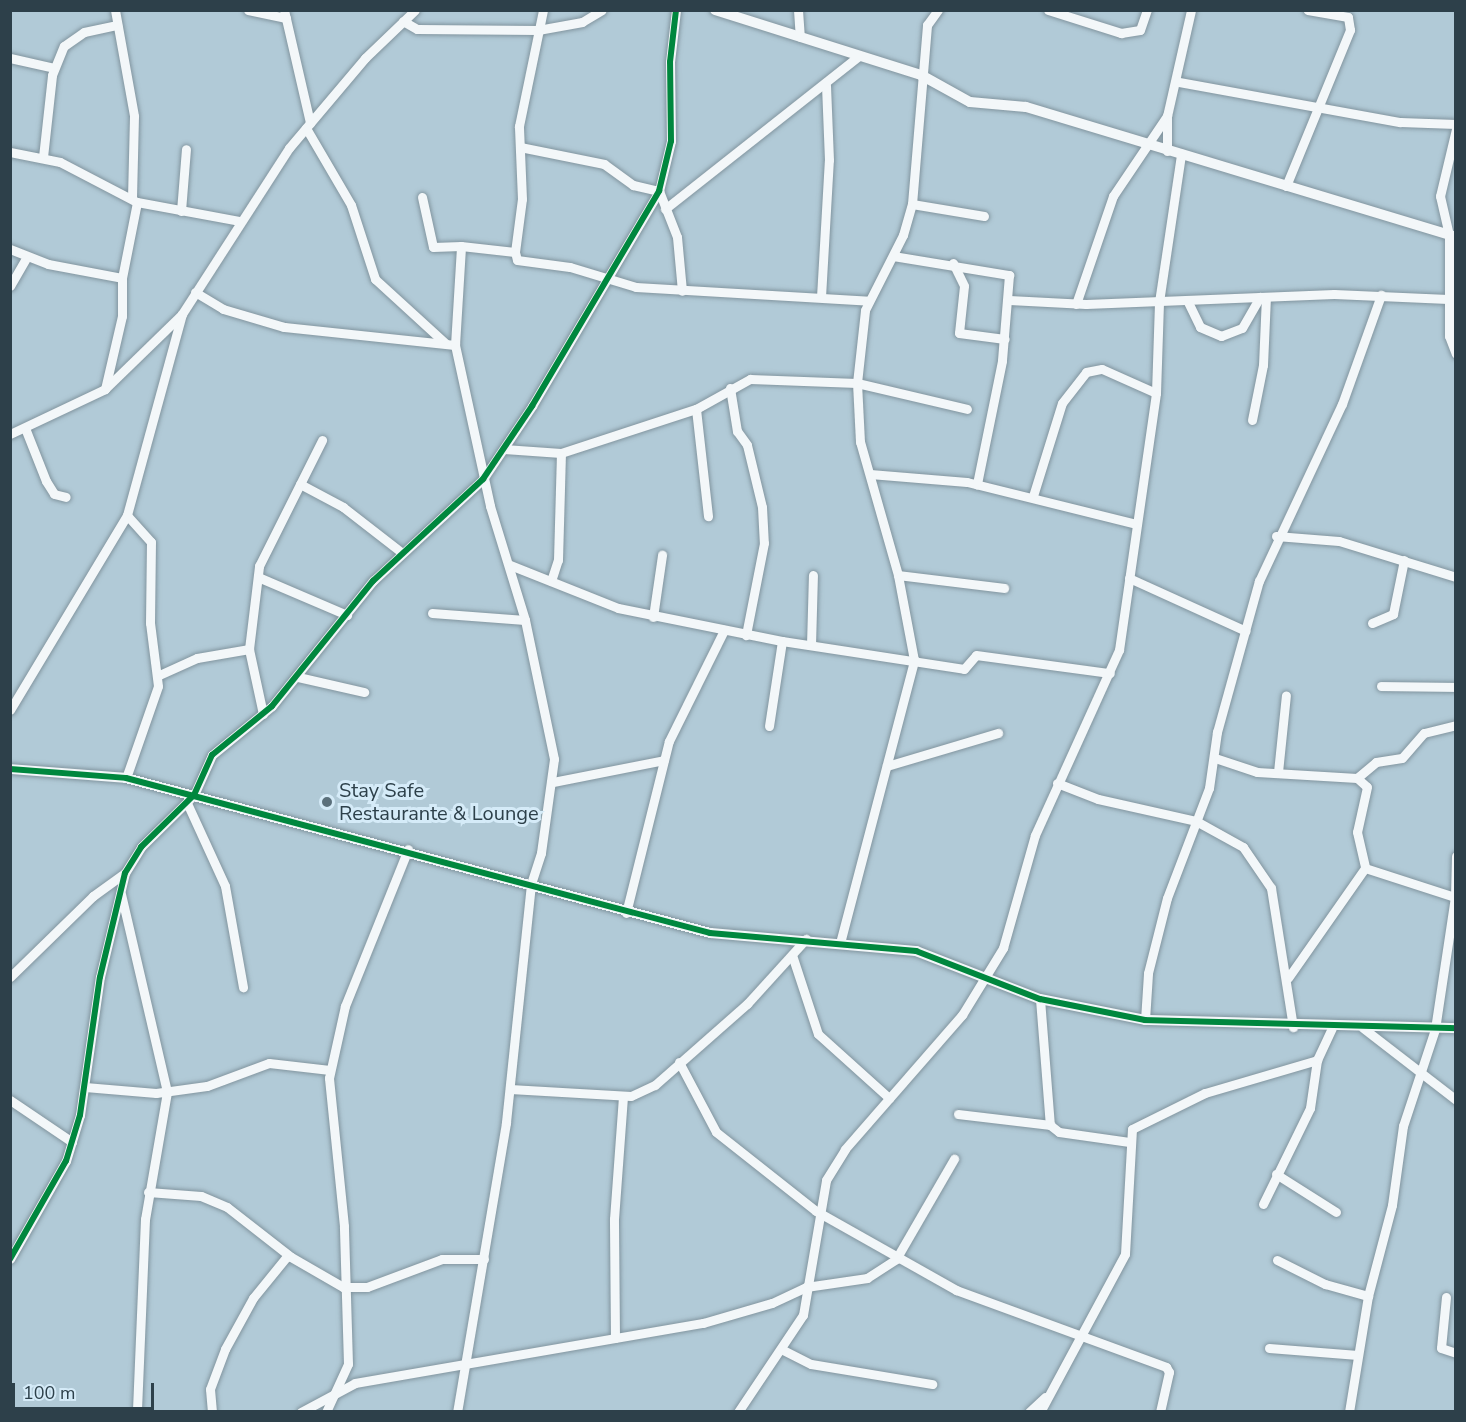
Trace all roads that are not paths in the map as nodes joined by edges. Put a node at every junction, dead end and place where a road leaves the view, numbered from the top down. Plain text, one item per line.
1 (115, 10) edge
2 (248, 10) edge
3 (415, 10) edge
4 (543, 10) edge
5 (602, 10) edge
6 (676, 10) edge
7 (714, 10) edge
8 (798, 10) edge
9 (938, 10) edge
10 (1048, 10) edge
11 (1147, 10) edge
12 (1191, 10) edge
13 (1309, 11) edge
14 (285, 14) edge
15 (403, 21) junction
16 (117, 26) junction
17 (538, 30) junction
18 (800, 37) junction
19 (859, 56) junction
20 (10, 58) edge
21 (54, 68) junction
22 (921, 75) junction
23 (1179, 82) junction
24 (826, 85) junction
25 (1316, 107) junction
26 (1167, 116) junction
27 (308, 125) junction
28 (1455, 127) edge
29 (1145, 145) junction
30 (520, 147) junction
31 (186, 149) dead end
32 (1167, 151) junction
33 (10, 153) edge
34 (1181, 154) junction
35 (43, 157) junction
36 (1286, 186) junction
37 (659, 191) junction
38 (422, 197) dead end
39 (135, 200) junction
40 (912, 204) junction
41 (665, 209) junction
42 (181, 211) junction
43 (984, 216) dead end
44 (240, 221) junction
45 (1452, 236) edge
46 (461, 246) junction
47 (10, 249) edge
48 (515, 252) junction
49 (893, 256) junction
50 (27, 257) junction
51 (953, 263) junction
52 (122, 278) junction
53 (604, 281) junction
54 (10, 286) edge
55 (682, 291) junction
56 (195, 292) junction
57 (1381, 295) junction
58 (821, 297) junction
59 (1263, 297) junction
60 (1448, 299) junction
61 (869, 300) junction
62 (1009, 300) junction
63 (1187, 300) junction
64 (1160, 302) junction
65 (1076, 304) junction
66 (182, 314) junction
67 (1005, 339) junction
68 (450, 344) junction
69 (1455, 354) edge
70 (857, 383) junction
71 (730, 388) junction
72 (105, 389) junction
73 (1156, 393) junction
74 (967, 409) dead end
75 (696, 410) junction
76 (1252, 420) dead end
77 (25, 428) junction
78 (10, 434) edge
79 (322, 440) dead end
80 (504, 449) junction
81 (561, 453) junction
82 (870, 474) junction
83 (483, 479) junction
84 (300, 484) junction
85 (977, 484) junction
86 (1033, 496) junction
87 (66, 498) dead end
88 (128, 515) junction
89 (708, 516) dead end
90 (1137, 524) junction
91 (1276, 536) junction
92 (401, 552) junction
93 (662, 555) dead end
94 (1404, 560) junction
95 (510, 564) junction
96 (813, 575) dead end
97 (898, 575) junction
98 (1455, 577) edge
99 (258, 578) junction
100 (1129, 578) junction
101 (551, 581) junction
102 (1004, 588) dead end
103 (432, 613) dead end
104 (347, 615) junction
105 (653, 617) junction
106 (525, 620) junction
107 (1372, 623) dead end
108 (724, 630) junction
109 (1246, 632) junction
110 (746, 634) junction
111 (782, 641) junction
112 (811, 645) junction
113 (249, 649) junction
114 (914, 660) junction
115 (1110, 673) junction
116 (158, 676) junction
117 (298, 677) junction
118 (1381, 686) dead end
119 (1455, 687) edge
120 (364, 692) dead end
121 (1286, 695) dead end
122 (10, 710) edge
123 (263, 714) junction
124 (1455, 725) edge
125 (769, 726) dead end
126 (998, 733) dead end
127 (1215, 759) junction
128 (664, 760) junction
129 (887, 766) junction
130 (10, 769) edge
131 (1278, 772) junction
132 (126, 778) junction
133 (1357, 778) junction
134 (553, 782) junction
135 (1057, 783) junction
136 (191, 799) junction
137 (1196, 821) junction
138 (408, 849) junction
139 (1455, 856) edge
140 (1365, 868) junction
141 (125, 873) junction
142 (1455, 880) edge
143 (531, 884) junction
144 (121, 894) junction
145 (1455, 897) edge
146 (626, 913) junction
147 (806, 939) junction
148 (840, 943) junction
149 (792, 955) junction
150 (987, 976) junction
151 (10, 977) edge
152 (1288, 978) junction
153 (243, 987) dead end
154 (1040, 999) junction
155 (1145, 1020) junction
156 (1293, 1027) junction
157 (1332, 1028) junction
158 (1363, 1028) junction
159 (1455, 1028) edge
160 (1435, 1029) junction
161 (1317, 1060) junction
162 (679, 1062) junction
163 (330, 1070) junction
164 (1422, 1072) junction
165 (85, 1087) junction
166 (510, 1089) junction
167 (167, 1092) junction
168 (623, 1096) junction
169 (889, 1098) junction
170 (10, 1100) edge
171 (1455, 1100) edge
172 (958, 1114) dead end
173 (1050, 1125) junction
174 (72, 1142) junction
175 (1129, 1142) junction
176 (954, 1159) dead end
177 (1276, 1174) junction
178 (148, 1192) junction
179 (1263, 1204) dead end
180 (816, 1211) junction
181 (1336, 1212) dead end
182 (288, 1255) junction
183 (10, 1259) edge
184 (484, 1259) junction
185 (896, 1260) junction
186 (1277, 1260) dead end
187 (343, 1287) junction
188 (806, 1287) junction
189 (1368, 1296) junction
190 (1446, 1297) dead end
191 (1080, 1337) junction
192 (615, 1338) junction
193 (1269, 1348) dead end
194 (783, 1350) junction
195 (1455, 1353) edge
196 (1358, 1355) junction
197 (464, 1364) junction
198 (932, 1384) dead end
199 (338, 1392) junction
200 (1050, 1393) junction
201 (137, 1412) edge
202 (212, 1412) edge
203 (301, 1412) edge
204 (326, 1412) edge
205 (457, 1412) edge
206 (738, 1412) edge
207 (1029, 1412) edge
208 (1040, 1412) edge
209 (1160, 1412) edge
210 (1349, 1412) edge

1 - 16 street
2 - 14 street
3 - 15 street
4 - 17 street
5 - 17 street
6 - 37 street
7 - 18 street
8 - 18 street
9 - 22 street
10 - 11 street
12 - 23 street
13 - 25 street
14 - 27 street
15 - 17 street
15 - 27 street
16 - 21 street
16 - 39 street
17 - 30 street
18 - 19 street
19 - 22 street
19 - 24 street
20 - 21 street
21 - 35 street
22 - 29 street
22 - 40 street
23 - 25 street
23 - 26 street
24 - 41 street
24 - 58 street
25 - 28 street
25 - 36 street
26 - 29 street
26 - 32 street
27 - 44 street
27 - 68 street
28 - 45 street
29 - 32 street
29 - 65 street
30 - 37 street
30 - 48 street
31 - 42 street
32 - 34 street
33 - 35 street
34 - 36 street
34 - 64 street
35 - 39 street
36 - 45 street
37 - 41 street
37 - 53 street
38 - 46 street
39 - 42 street
39 - 52 street
40 - 43 street
40 - 49 street
41 - 55 street
42 - 44 street
44 - 56 street
45 - 60 street
46 - 48 street
46 - 68 street
47 - 50 street
48 - 53 street
49 - 51 street
49 - 61 street
50 - 52 street
50 - 54 street
51 - 62 street
51 - 67 street
52 - 72 street
53 - 55 street
53 - 80 street
55 - 58 street
56 - 66 street
56 - 68 street
57 - 59 street
57 - 60 street
57 - 91 street
58 - 61 street
59 - 63 street
59 - 63 street
59 - 76 street
60 - 69 street
61 - 70 street
62 - 65 street
62 - 67 street
63 - 64 street
64 - 65 street
64 - 73 street
66 - 72 street
66 - 88 street
67 - 85 street
68 - 83 street
70 - 71 street
70 - 74 street
70 - 82 street
71 - 75 street
71 - 110 street
72 - 77 street
73 - 86 street
73 - 90 street
75 - 81 street
75 - 89 street
77 - 78 street
77 - 87 street
79 - 84 street
80 - 81 street
80 - 83 street
81 - 101 street
82 - 85 street
82 - 97 street
83 - 92 street
83 - 95 street
84 - 92 street
84 - 99 street
85 - 86 street
86 - 90 street
88 - 116 street
88 - 122 street
90 - 100 street
91 - 94 street
91 - 109 street
92 - 104 street
93 - 105 street
94 - 98 street
94 - 107 street
95 - 101 street
95 - 106 street
96 - 112 street
97 - 102 street
97 - 114 street
99 - 104 street
99 - 113 street
100 - 109 street
100 - 115 street
101 - 105 street
103 - 106 street
104 - 117 street
105 - 108 street
106 - 134 street
108 - 110 street
108 - 128 street
109 - 127 street
110 - 111 street
111 - 112 street
111 - 125 street
112 - 114 street
113 - 116 street
113 - 123 street
114 - 115 street
114 - 129 street
115 - 135 street
116 - 132 street
117 - 120 street
117 - 123 street
118 - 119 street
121 - 131 street
123 - 136 street
124 - 133 street
126 - 129 street
127 - 131 street
127 - 137 street
128 - 134 street
128 - 146 street
129 - 148 street
130 - 132 street
131 - 133 street
132 - 136 street
133 - 140 street
134 - 143 street
135 - 137 street
135 - 150 street
136 - 138 street
136 - 141 street
136 - 153 street
137 - 152 street
137 - 155 street
138 - 143 street
138 - 163 street
139 - 142 street
140 - 145 street
140 - 152 street
141 - 144 street
141 - 151 street
142 - 145 street
143 - 146 street
143 - 166 street
144 - 165 street
144 - 167 street
145 - 160 street
146 - 147 street
147 - 148 street
147 - 149 street
148 - 150 street
149 - 162 street
149 - 169 street
150 - 154 street
150 - 169 street
152 - 156 street
154 - 155 street
154 - 173 street
155 - 156 street
156 - 157 street
157 - 158 street
157 - 161 street
158 - 160 street
158 - 164 street
159 - 160 street
160 - 164 street
161 - 175 street
161 - 177 street
162 - 168 street
162 - 180 street
163 - 167 street
163 - 187 street
164 - 171 street
164 - 189 street
165 - 167 street
165 - 174 street
166 - 168 street
166 - 184 street
167 - 178 street
168 - 192 street
169 - 180 street
170 - 174 street
172 - 173 street
173 - 175 street
174 - 183 street
175 - 191 street
176 - 185 street
177 - 179 street
177 - 181 street
178 - 182 street
178 - 201 street
180 - 185 street
180 - 188 street
182 - 187 street
182 - 202 street
184 - 187 street
184 - 197 street
185 - 188 street
185 - 191 street
186 - 189 street
187 - 199 street
188 - 192 street
188 - 194 street
189 - 196 street
190 - 195 street
191 - 200 street
191 - 209 street
192 - 197 street
193 - 196 street
194 - 198 street
194 - 206 street
196 - 210 street
197 - 199 street
197 - 205 street
199 - 203 street
199 - 204 street
200 - 207 street
200 - 208 street

